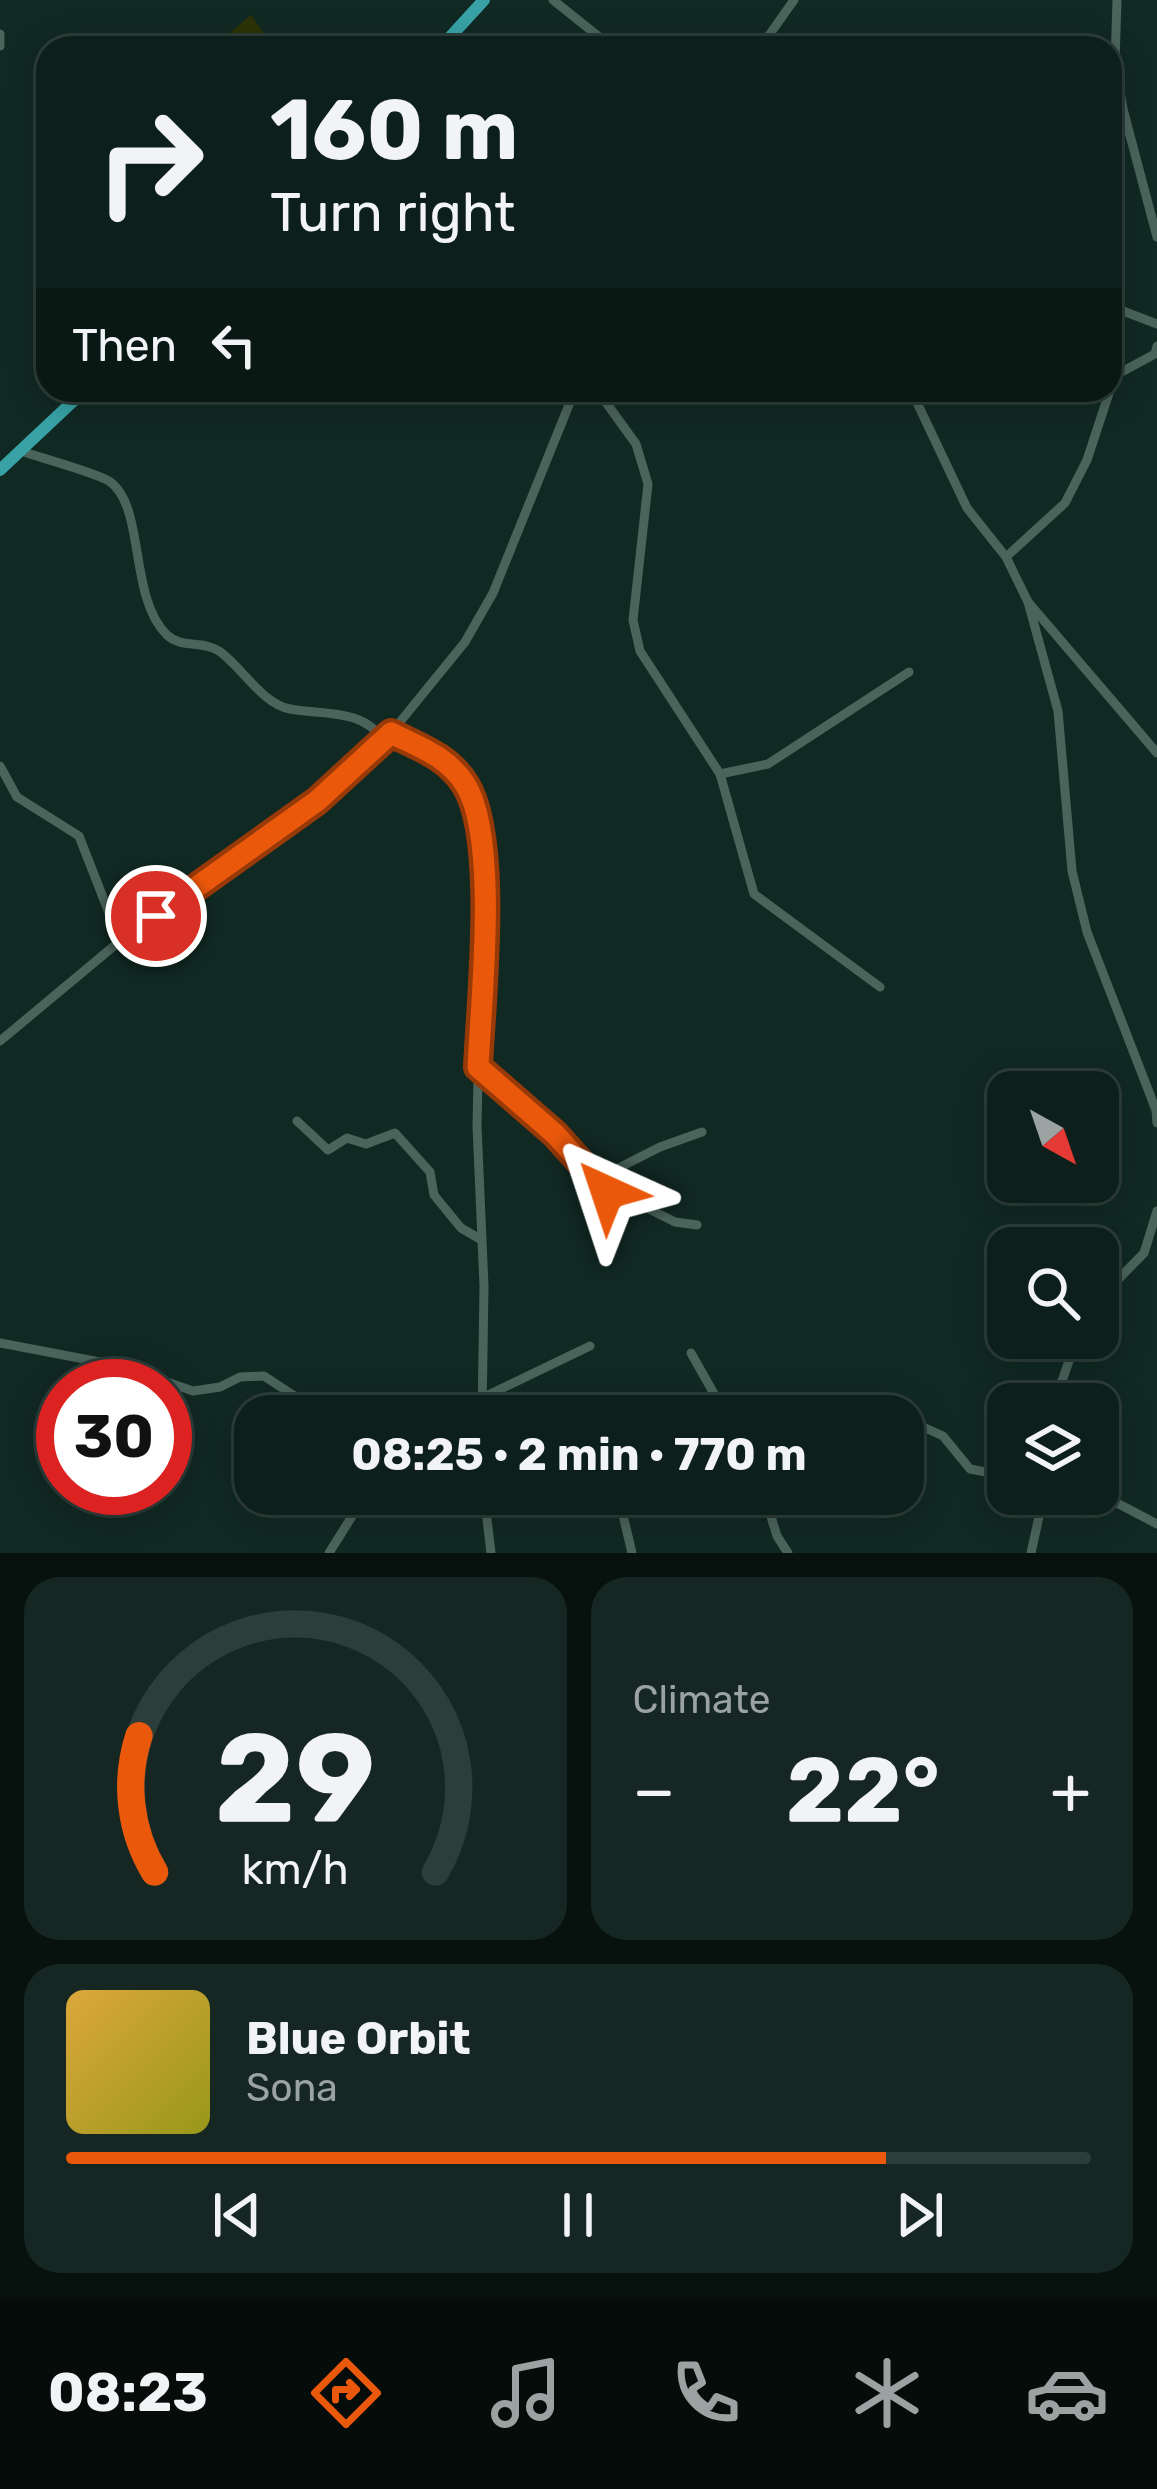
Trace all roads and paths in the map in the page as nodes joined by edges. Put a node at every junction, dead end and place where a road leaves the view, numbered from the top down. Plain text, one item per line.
1 (484, 0) edge
2 (553, 0) edge
3 (794, 0) edge
4 (1117, 0) edge
5 (0, 34) edge
6 (451, 36) edge
7 (599, 36) edge
8 (768, 36) edge
9 (1116, 36) edge
10 (0, 46) edge
11 (1122, 103) edge
12 (1157, 237) edge
13 (1122, 311) edge
14 (1157, 324) edge
15 (1157, 346) edge
16 (1122, 372) edge
17 (72, 402) edge
18 (570, 402) edge
19 (606, 402) edge
20 (917, 402) edge
21 (1106, 402) edge
22 (21, 451) junction
23 (0, 470) edge
24 (1006, 557) junction
25 (1028, 602) junction
26 (909, 672) dead end
27 (387, 736) junction
28 (1157, 753) edge
29 (0, 766) edge
30 (720, 774) junction
31 (120, 941) junction
32 (880, 987) dead end
33 (0, 1041) edge
34 (478, 1067) junction
35 (297, 1121) dead end
36 (1157, 1124) edge
37 (702, 1132) dead end
38 (597, 1179) junction
39 (1157, 1211) edge
40 (697, 1225) dead end
41 (480, 1240) junction
42 (1119, 1279) edge
43 (0, 1343) edge
44 (590, 1346) dead end
45 (691, 1353) dead end
46 (293, 1395) edge
47 (482, 1395) edge
48 (503, 1395) edge
49 (715, 1395) edge
50 (924, 1427) edge
51 (987, 1472) edge
52 (1119, 1504) edge
53 (353, 1515) edge
54 (486, 1515) edge
55 (622, 1515) edge
56 (770, 1515) edge
57 (1039, 1515) edge
58 (1157, 1524) edge
59 (329, 1553) edge
60 (491, 1553) edge
61 (632, 1553) edge
62 (788, 1553) edge
63 (1031, 1553) edge

1 - 6 main road
2 - 7 street
3 - 8 street
4 - 9 street
5 - 10 street
11 - 12 street
13 - 14 street
15 - 16 street
17 - 22 main road
18 - 27 street
19 - 30 street
20 - 24 street
21 - 24 street
22 - 23 main road
22 - 27 street
24 - 25 street
25 - 28 street
25 - 36 street
26 - 30 street
27 - 31 street
27 - 34 street
29 - 31 street
30 - 32 street
31 - 33 street
34 - 38 street
34 - 41 street
35 - 41 street
37 - 38 street
38 - 40 street
39 - 42 street
41 - 47 street
43 - 46 street
44 - 48 street
45 - 49 street
50 - 51 street
52 - 58 street
53 - 59 street
54 - 60 street
55 - 61 street
56 - 62 street
57 - 63 street

